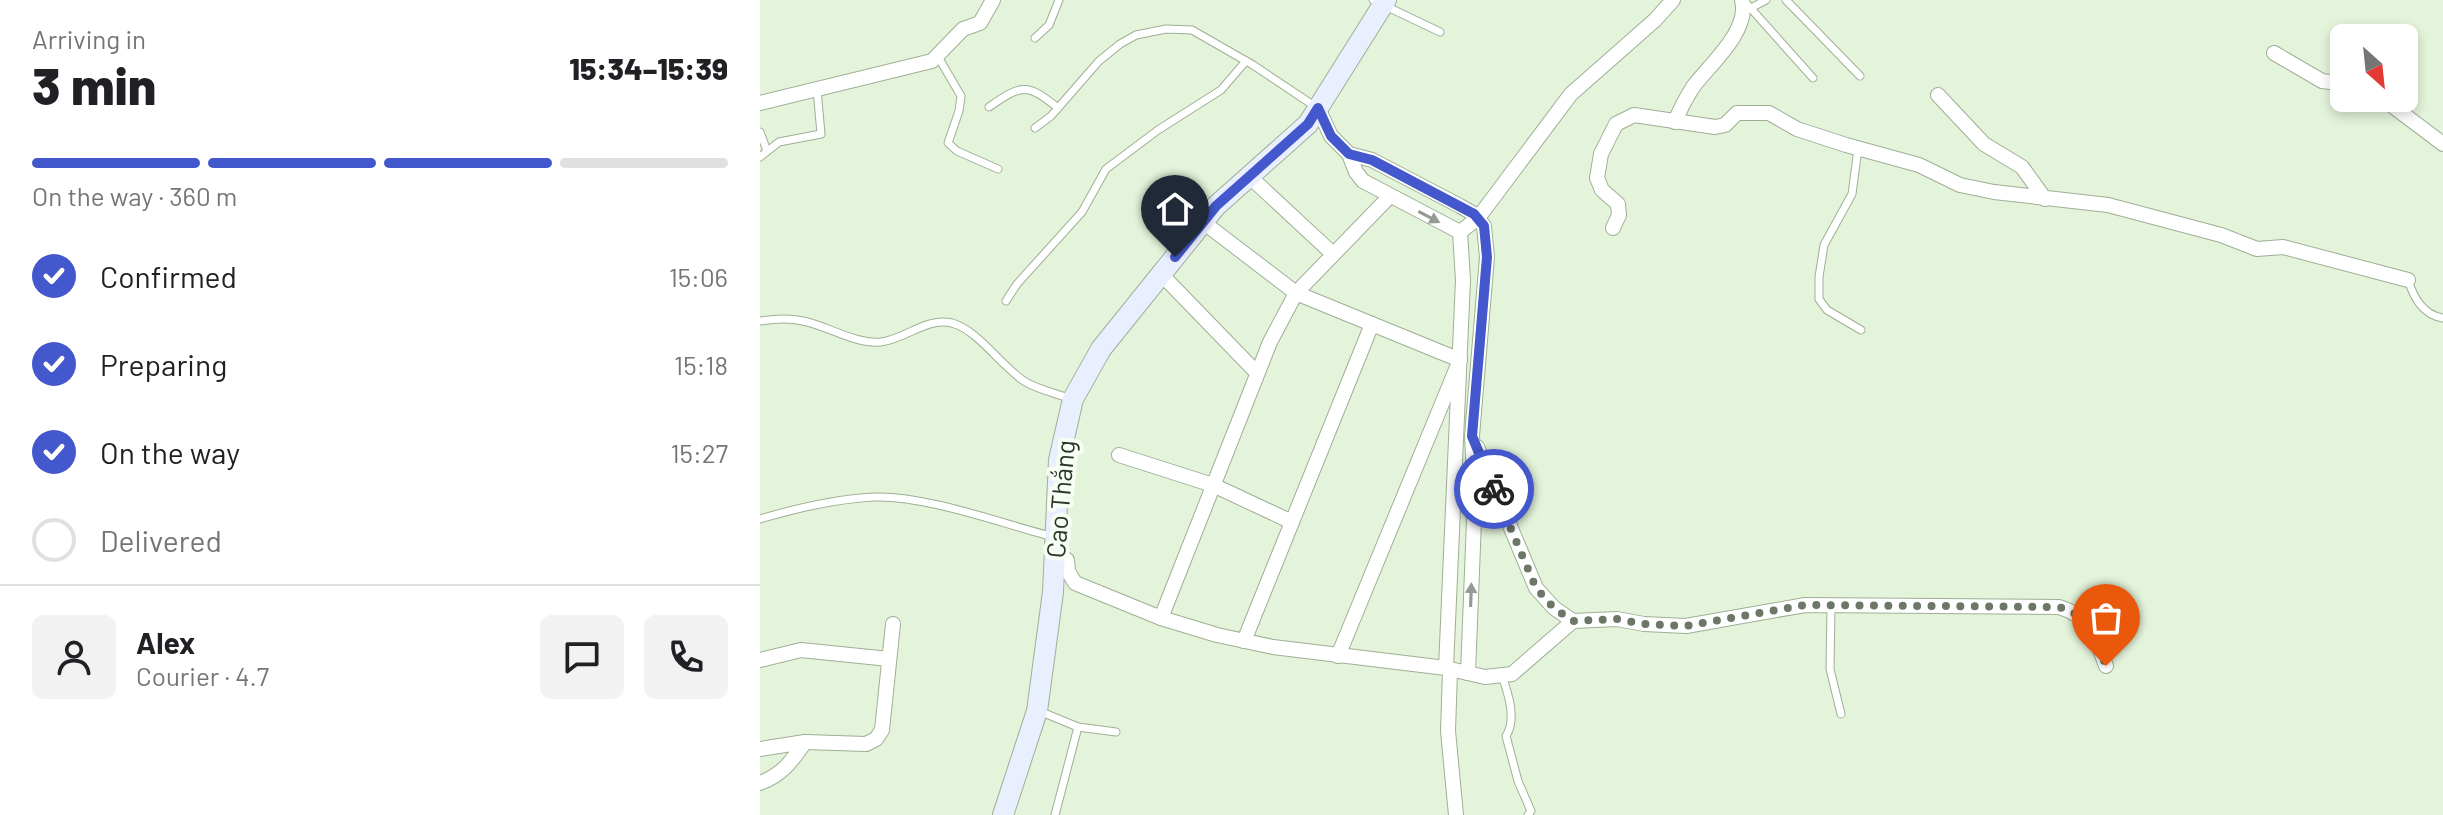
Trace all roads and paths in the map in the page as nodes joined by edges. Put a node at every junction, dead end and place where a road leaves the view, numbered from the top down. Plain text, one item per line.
1 (993, 0) edge
2 (1059, 0) edge
3 (1673, 0) edge
4 (1766, 0) edge
5 (1786, 0) edge
6 (1381, 1) edge
7 (1746, 3) edge
8 (1440, 32) dead end
9 (1035, 38) dead end
10 (2274, 53) dead end
11 (937, 55) junction
12 (1246, 61) junction
13 (1860, 76) dead end
14 (1813, 78) dead end
15 (2330, 82) edge
16 (817, 89) junction
17 (1938, 95) dead end
18 (760, 103) edge
19 (989, 107) dead end
20 (1058, 108) junction
21 (1318, 108) junction
22 (2401, 112) edge
23 (1675, 122) junction
24 (1035, 128) dead end
25 (760, 132) edge
26 (2443, 144) edge
27 (1858, 149) junction
28 (764, 154) edge
29 (1349, 154) junction
30 (998, 169) dead end
31 (1249, 176) junction
32 (1390, 196) junction
33 (2045, 199) junction
34 (1478, 218) junction
35 (1203, 222) junction
36 (1613, 228) dead end
37 (1460, 232) junction
38 (1333, 254) junction
39 (1161, 274) junction
40 (2408, 280) joint
41 (1296, 293) junction
42 (1006, 301) dead end
43 (2443, 318) edge
44 (760, 321) edge
45 (1372, 324) junction
46 (1861, 330) dead end
47 (1460, 360) junction
48 (1257, 373) junction
49 (1073, 399) junction
50 (1472, 436) junction
51 (1119, 455) dead end
52 (1213, 485) junction
53 (760, 519) edge
54 (1292, 522) junction
55 (1056, 544) junction
56 (1831, 605) junction
57 (1161, 618) junction
58 (1573, 621) junction
59 (893, 624) dead end
60 (1244, 641) junction
61 (1338, 656) junction
62 (889, 659) junction
63 (760, 660) edge
64 (2106, 666) dead end
65 (1448, 670) junction
66 (1468, 673) junction
67 (1502, 676) junction
68 (1037, 711) junction
69 (1841, 714) dead end
70 (1078, 727) junction
71 (1116, 732) dead end
72 (805, 742) junction
73 (760, 749) edge
74 (760, 783) edge
75 (1003, 815) edge
76 (1055, 815) edge
77 (1456, 815) edge
78 (1528, 815) edge

1 - 11 street
2 - 9 lane
3 - 34 street
4 - 7 lane
5 - 13 lane
6 - 8 lane
6 - 21 main road, Cao Thắng
7 - 14 lane
7 - 23 street
10 - 15 street
11 - 16 street
11 - 30 lane
12 - 20 lane
12 - 21 lane
12 - 42 lane
16 - 18 street
16 - 28 lane
17 - 33 street
19 - 20 lane
20 - 24 lane
21 - 29 street
21 - 31 main road, Cao Thắng
22 - 26 street
23 - 27 street
23 - 36 street
25 - 28 lane
27 - 33 street
27 - 46 lane
29 - 32 street
29 - 34 street
31 - 35 main road, Cao Thắng
31 - 38 street
32 -> 37 street
32 - 38 street
33 - 40 street
34 - 37 street
34 - 50 street
35 - 39 main road, Cao Thắng
35 - 41 street
37 - 47 street
38 - 41 street
39 - 48 street
39 - 49 main road, Cao Thắng
40 - 43 lane
41 - 45 street
41 - 48 street
44 - 49 lane
45 - 47 street
45 - 54 street
47 - 61 street
47 - 65 street
48 - 52 street
49 - 55 main road, Cao Thắng
50 - 58 street
66 -> 50 street
51 - 52 street
52 - 54 street
52 - 57 street
53 - 55 lane
54 - 60 street
55 - 57 street
55 - 68 main road, Cao Thắng
56 - 58 street
56 - 64 street
56 - 69 lane
57 - 60 street
58 - 67 street
59 - 62 street
60 - 61 street
61 - 65 street
62 - 63 street
62 - 72 street
65 - 66 street
65 - 77 street
66 - 67 street
67 - 78 lane
68 - 70 lane
68 - 75 main road, Cao Thắng
70 - 71 lane
70 - 76 lane
72 - 73 street
72 - 74 street

